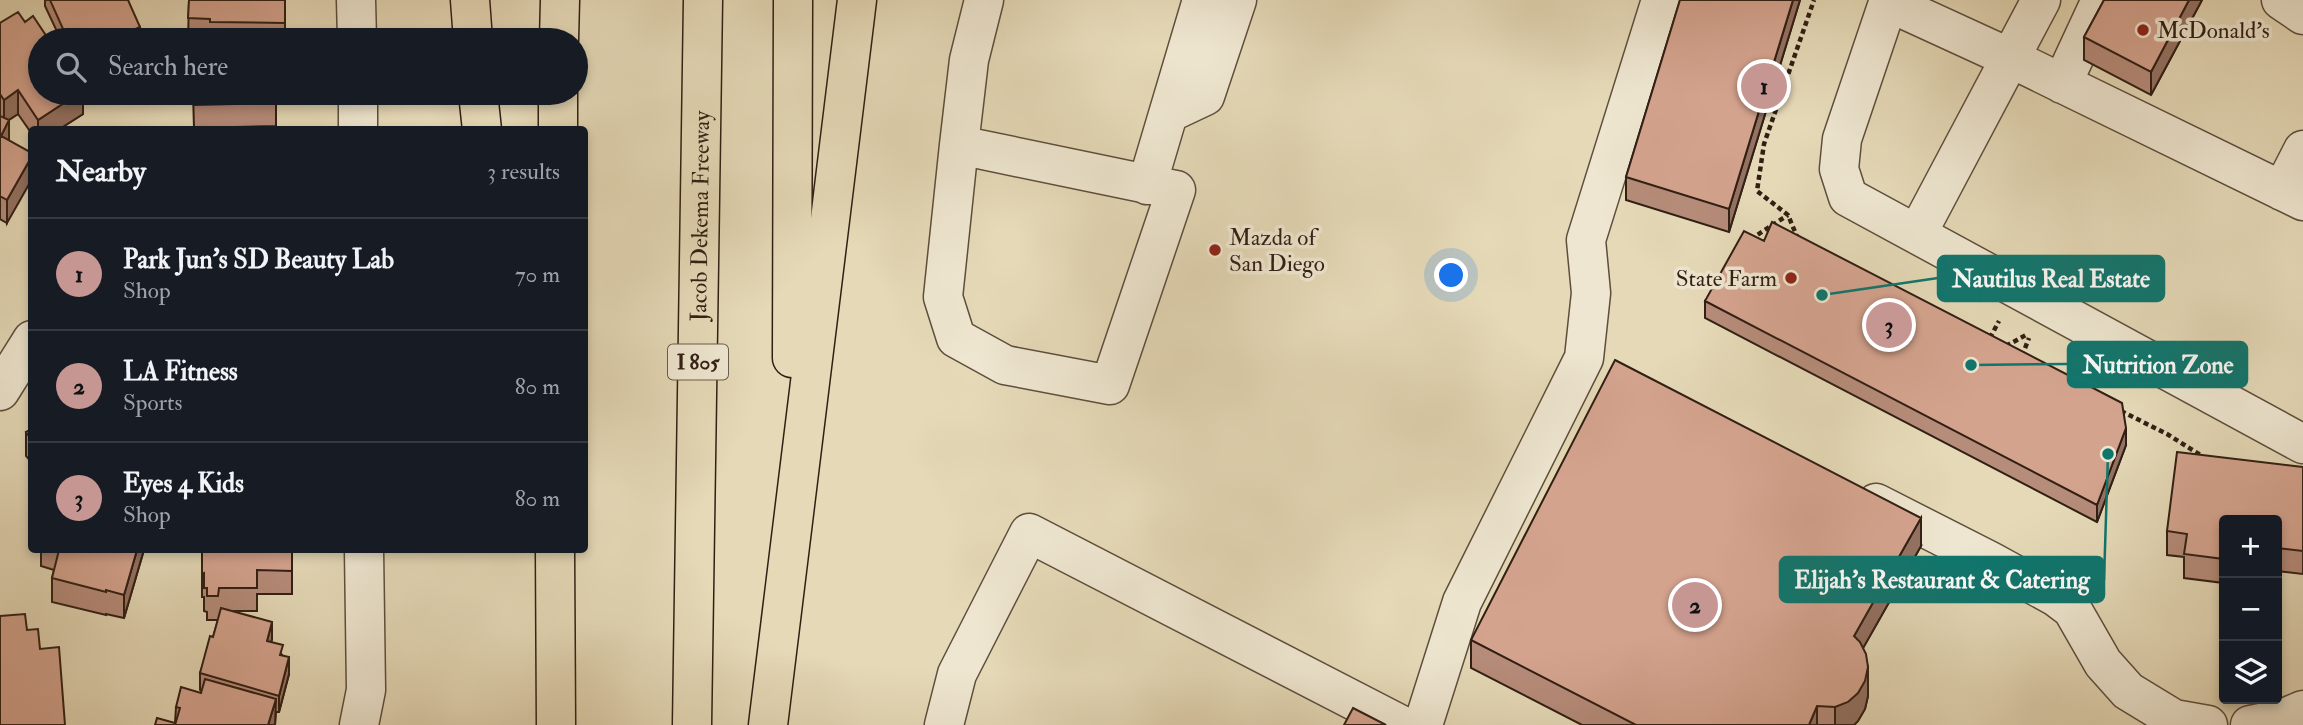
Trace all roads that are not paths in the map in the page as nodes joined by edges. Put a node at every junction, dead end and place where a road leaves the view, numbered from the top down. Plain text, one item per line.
1 (356, 0) edge
2 (470, 0) edge
3 (560, 0) edge
4 (703, 0) edge
5 (793, 0) edge
6 (857, 0) edge
7 (984, 0) edge
8 (1202, 0) edge
9 (1237, 0) edge
10 (1661, 0) edge
11 (2041, 0) edge
12 (2101, 0) edge
13 (2281, 0) edge
14 (1889, 1) edge
15 (2303, 15) edge
16 (357, 28) edge
17 (472, 28) edge
18 (559, 28) edge
19 (2010, 58) junction
20 (2062, 84) junction
21 (358, 105) edge
22 (479, 105) edge
23 (558, 105) edge
24 (1169, 113) junction
25 (358, 126) edge
26 (482, 126) edge
27 (558, 126) edge
28 (959, 145) junction
29 (2303, 150) edge
30 (1147, 185) junction
31 (2293, 196) edge
32 (1917, 234) junction
33 (28, 346) edge
34 (0, 391) edge
35 (2303, 444) edge
36 (1843, 487) edge
37 (364, 553) edge
38 (555, 553) edge
39 (787, 570) junction
40 (2303, 710) edge
41 (2184, 723) edge
42 (359, 725) edge
43 (556, 725) edge
44 (692, 725) edge
45 (768, 725) edge
46 (944, 725) edge
47 (1401, 725) edge
48 (1423, 725) edge
49 (2249, 725) edge

1 - 16 street
2 - 17 highway
3 - 18 highway
4 - 44 highway, Jacob Dekema Freeway / I 805
5 - 39 highway
6 - 39 highway
7 - 28 street
8 - 24 street
9 - 24 street
10 - 48 street
11 - 19 street
12 - 20 street
13 - 15 street
14 - 19 street
14 - 32 street
19 - 20 street
19 - 32 street
20 - 31 street
21 - 25 street
22 - 26 highway
23 - 27 highway
24 - 30 street
28 - 30 street
28 - 30 street
29 - 31 street
32 - 35 street
33 - 34 street
36 - 41 street
37 - 42 street
38 - 43 highway
39 - 45 highway
40 - 49 street
46 - 47 street

